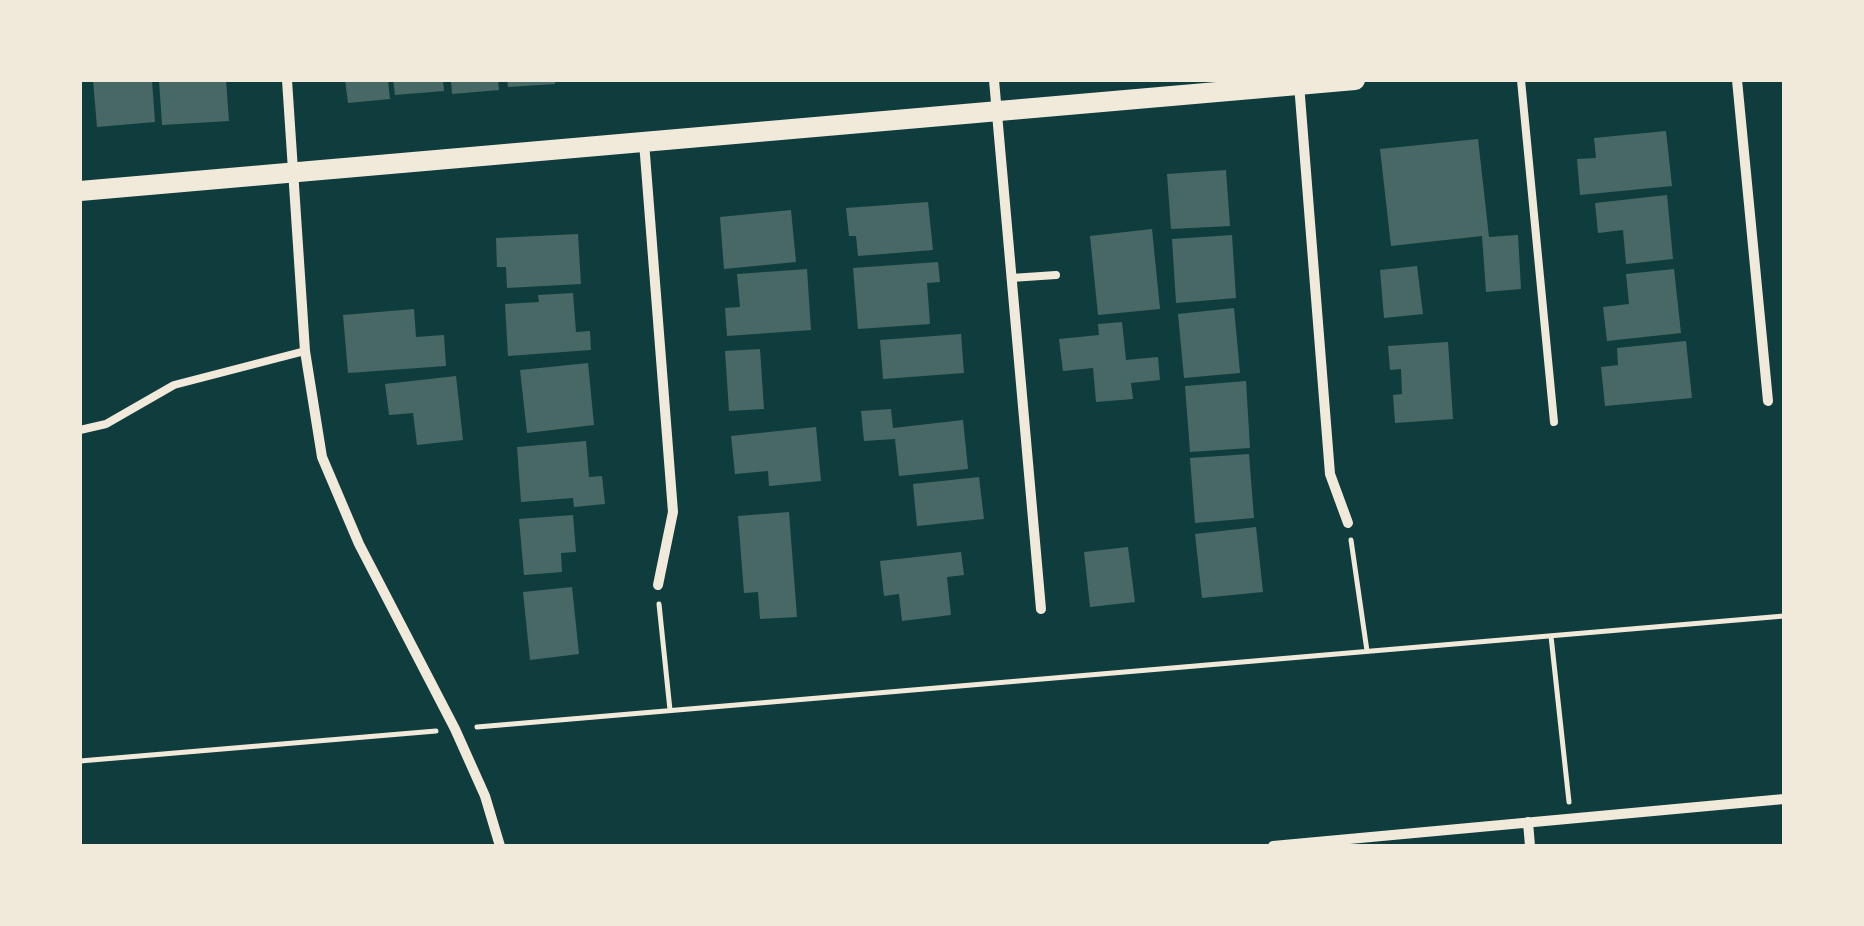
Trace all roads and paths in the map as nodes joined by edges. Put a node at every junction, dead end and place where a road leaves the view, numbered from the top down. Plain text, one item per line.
1 (287, 80) edge
2 (994, 80) edge
3 (1355, 80) edge
4 (1521, 80) edge
5 (1737, 80) edge
6 (1299, 82) edge
7 (997, 111) junction
8 (644, 142) junction
9 (294, 172) junction
10 (80, 191) edge
11 (1056, 275) dead end
12 (1012, 278) junction
13 (305, 351) junction
14 (1768, 401) dead end
15 (1554, 422) dead end
16 (80, 430) edge
17 (1348, 523) joint
18 (658, 586) joint
19 (1041, 608) dead end
20 (1784, 616) edge
21 (1551, 636) junction
22 (1366, 651) junction
23 (670, 710) junction
24 (488, 726) dead end
25 (422, 732) dead end
26 (80, 762) edge
27 (1568, 796) dead end
28 (1784, 799) edge
29 (1528, 822) junction
30 (500, 846) edge
31 (1273, 846) edge
32 (1530, 846) edge

1 - 9 street
2 - 7 street
3 - 6 main road
4 - 15 lane
5 - 14 street
6 - 7 main road
6 - 17 street
7 - 8 main road
7 - 12 street
8 - 9 main road
8 - 18 street
9 - 10 main road
9 - 13 street
11 - 12 lane
12 - 19 street
13 - 16 lane
13 - 30 street
17 - 22 path
18 - 23 path
20 - 21 path
21 - 22 path
21 - 27 path
22 - 23 path
23 - 24 path
25 - 26 path
28 - 29 street
29 - 31 street
29 - 32 street

